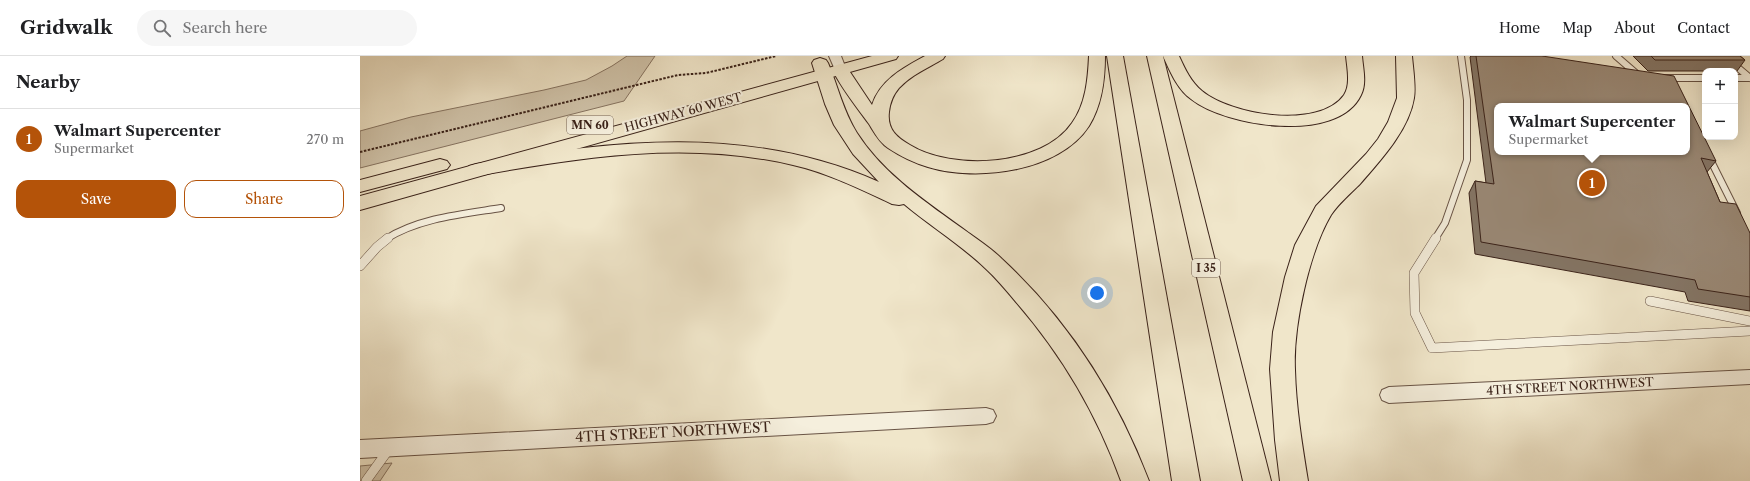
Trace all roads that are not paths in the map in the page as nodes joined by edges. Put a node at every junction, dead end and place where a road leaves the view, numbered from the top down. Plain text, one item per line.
1 (890, 56) edge
2 (937, 56) edge
3 (1097, 56) edge
4 (1115, 56) edge
5 (1154, 56) edge
6 (1171, 56) edge
7 (1354, 56) edge
8 (1404, 56) edge
9 (1461, 56) edge
10 (1616, 56) edge
11 (1724, 56) edge
12 (831, 62) edge
13 (1643, 76) edge
14 (1657, 77) edge
15 (1702, 78) edge
16 (1738, 78) edge
17 (882, 131) junction
18 (1705, 149) edge
19 (476, 170) junction
20 (360, 186) edge
21 (360, 203) edge
22 (501, 208) dead end
23 (933, 218) junction
24 (1740, 220) edge
25 (360, 266) edge
26 (1650, 301) dead end
27 (1750, 321) edge
28 (1750, 331) edge
29 (1750, 377) edge
30 (1389, 395) dead end
31 (986, 416) dead end
32 (390, 447) junction
33 (360, 449) edge
34 (366, 481) edge
35 (1135, 481) edge
36 (1186, 481) edge
37 (1257, 481) edge
38 (1294, 481) edge

1 - 12 main road, HIGHWAY 60 WEST / MN 60
2 - 17 main road
3 - 17 main road
4 - 36 main road
5 - 37 main road, I 35
6 - 7 main road
8 - 38 main road
9 - 28 lane
10 - 13 lane
11 - 16 lane
12 - 17 main road
12 - 19 main road, HIGHWAY 60 WEST / MN 60
12 - 20 main road, HIGHWAY 60 WEST / MN 60
12 - 23 main road
14 - 15 lane
18 - 24 lane
19 - 21 main road, HIGHWAY 60 WEST / MN 60
19 - 23 main road
22 - 25 lane
23 - 35 main road
26 - 27 lane
29 - 30 street, 4TH STREET NORTHWEST
31 - 32 street, 4TH STREET NORTHWEST
32 - 33 street, 4TH STREET NORTHWEST
32 - 34 lane

